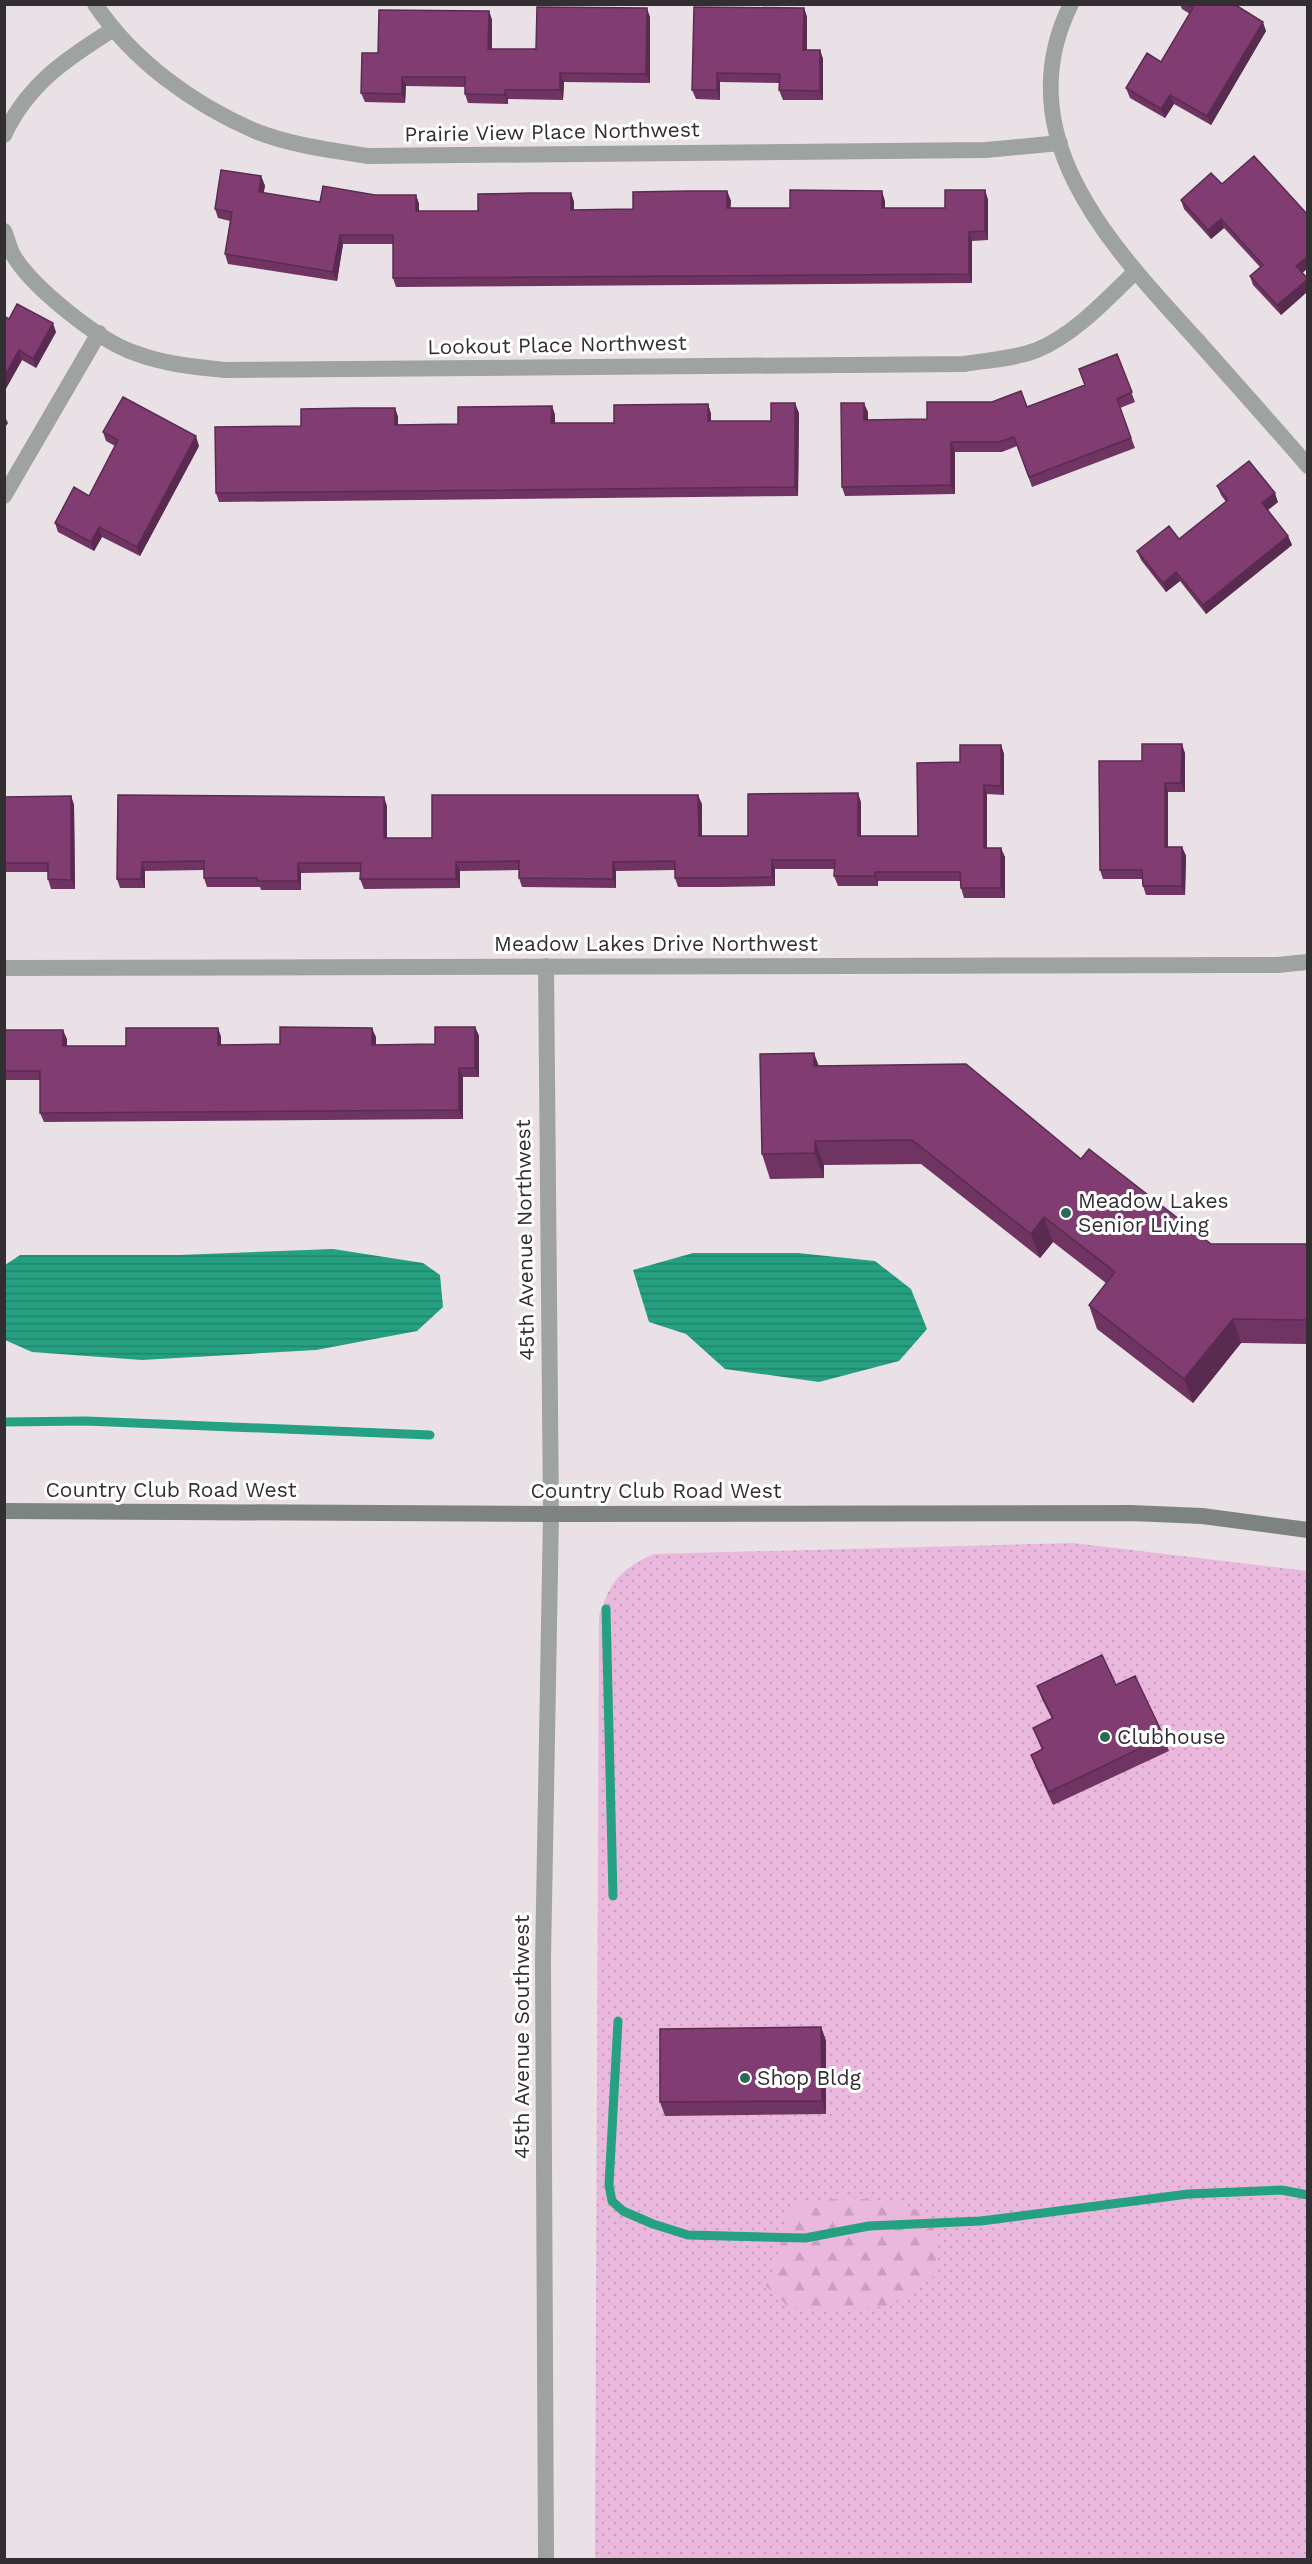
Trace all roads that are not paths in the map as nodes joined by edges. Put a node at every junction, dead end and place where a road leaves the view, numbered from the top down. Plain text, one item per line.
1 (94, 4) edge
2 (1071, 4) edge
3 (112, 30) junction
4 (4, 135) edge
5 (1059, 143) junction
6 (4, 231) edge
7 (1135, 272) junction
8 (99, 333) junction
9 (1308, 466) edge
10 (4, 496) edge
11 (1308, 962) edge
12 (546, 966) junction
13 (4, 968) edge
14 (4, 1511) edge
15 (551, 1514) junction
16 (1308, 1530) edge
17 (546, 2559) edge

1 - 3 street, Prairie View Place Northwest
2 - 5 street
3 - 4 street
3 - 5 street, Prairie View Place Northwest
5 - 7 street
6 - 8 street, Lookout Place Northwest
7 - 8 street, Lookout Place Northwest
7 - 9 street
8 - 10 street
11 - 12 street, Meadow Lakes Drive Northwest
12 - 13 street, Meadow Lakes Drive Northwest
12 - 15 street, 45th Avenue Northwest
14 - 15 main road, Country Club Road West
15 - 16 main road, Country Club Road West
15 - 17 street, 45th Avenue Southwest

